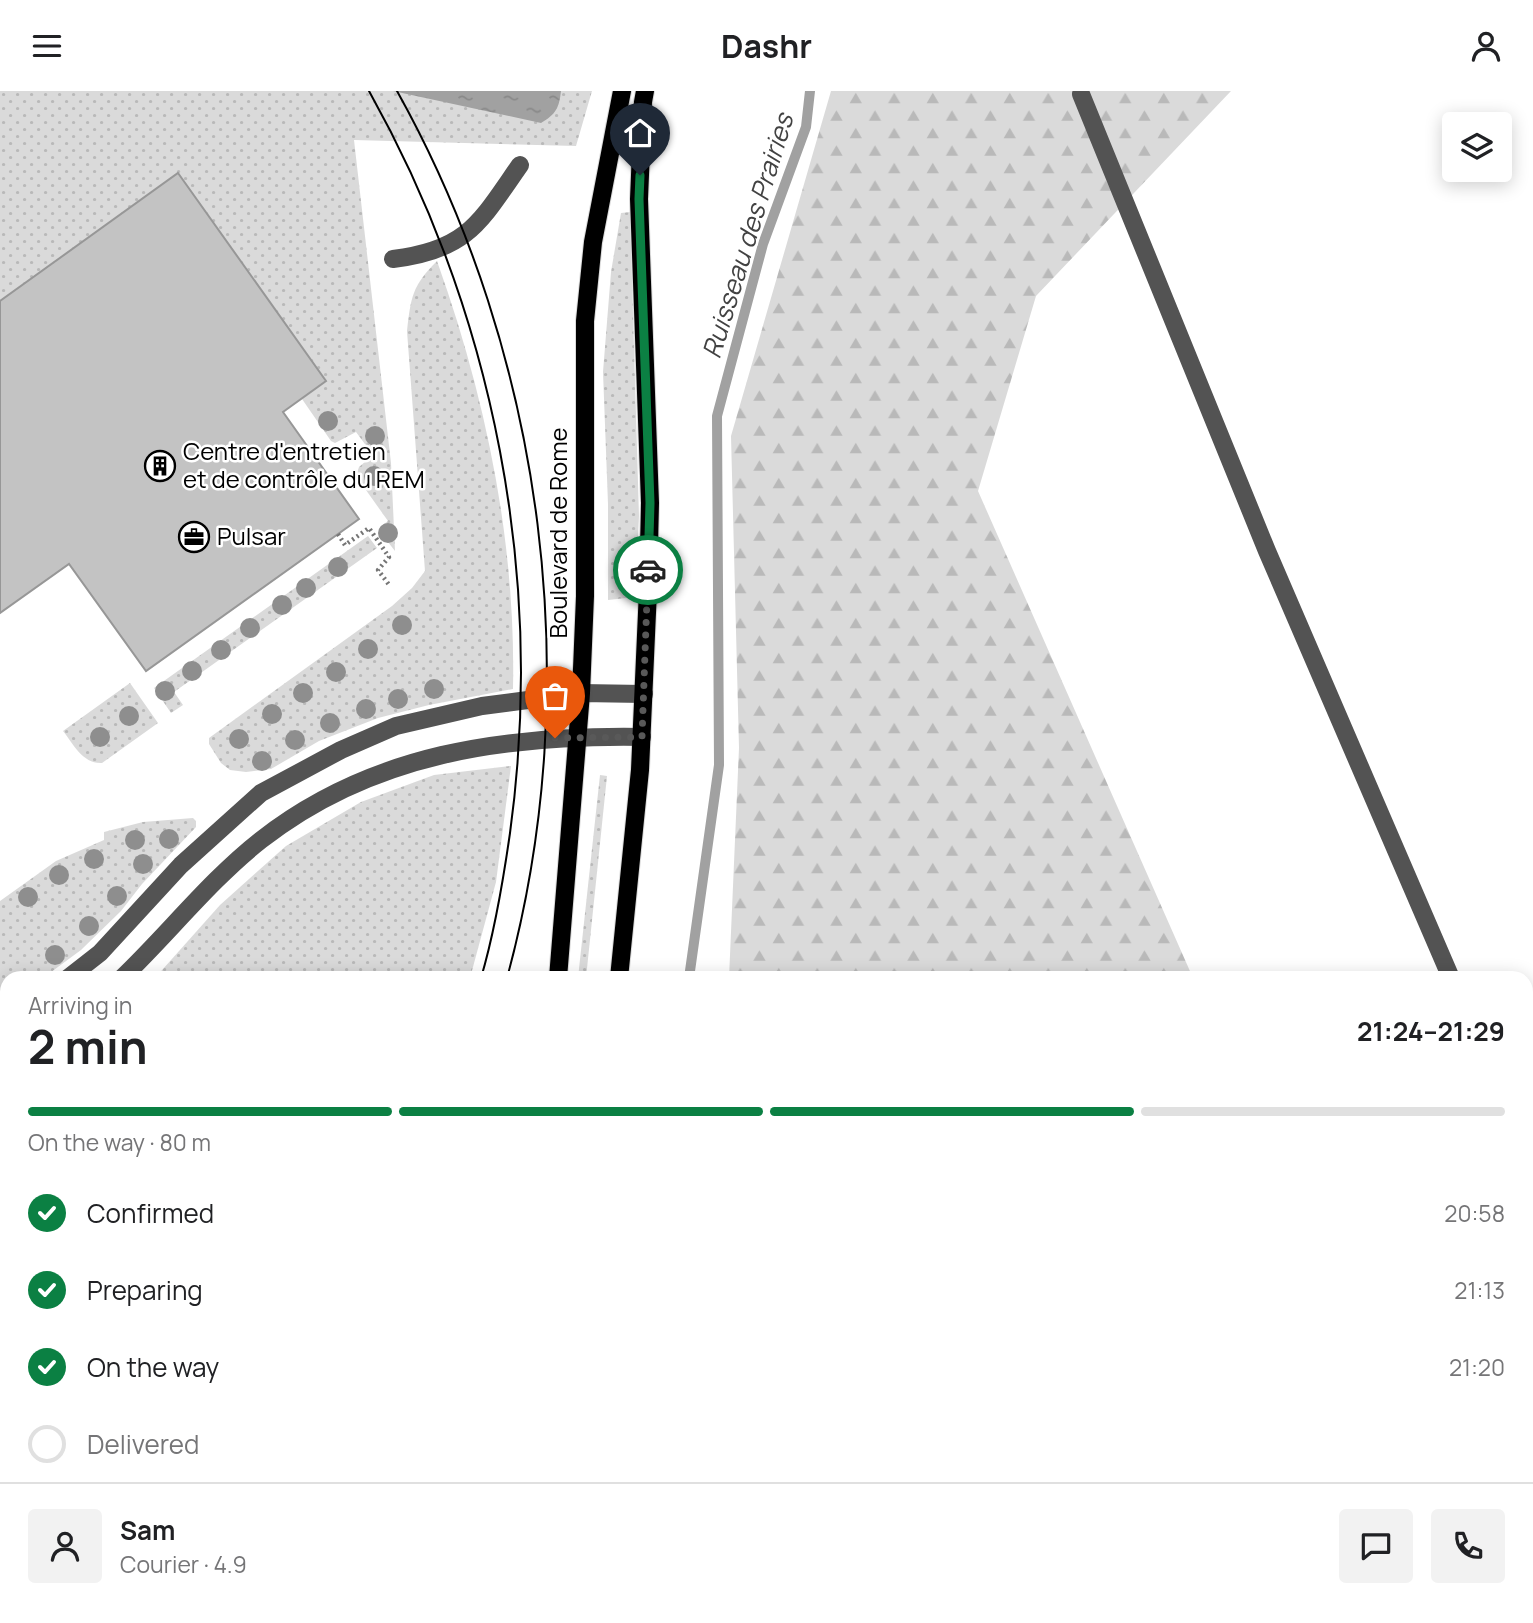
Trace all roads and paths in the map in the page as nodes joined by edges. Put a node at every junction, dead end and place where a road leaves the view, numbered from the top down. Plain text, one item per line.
1 (622, 91) edge
2 (645, 91) edge
3 (1081, 93) dead end
4 (520, 165) dead end
5 (393, 259) dead end
6 (338, 534) dead end
7 (390, 586) dead end
8 (581, 693) junction
9 (644, 694) junction
10 (578, 736) junction
11 (642, 737) junction
12 (77, 971) edge
13 (129, 971) edge
14 (559, 971) edge
15 (620, 971) edge
16 (1448, 971) edge

1 - 8 main road, Boulevard de Rome
2 - 9 main road
3 - 16 lane
4 - 5 lane
6 - 7 path
8 - 9 lane
8 - 10 main road, Boulevard de Rome
8 - 12 lane
9 - 11 main road
10 - 11 lane
10 - 13 lane
10 - 14 main road, Boulevard de Rome
11 - 15 main road

